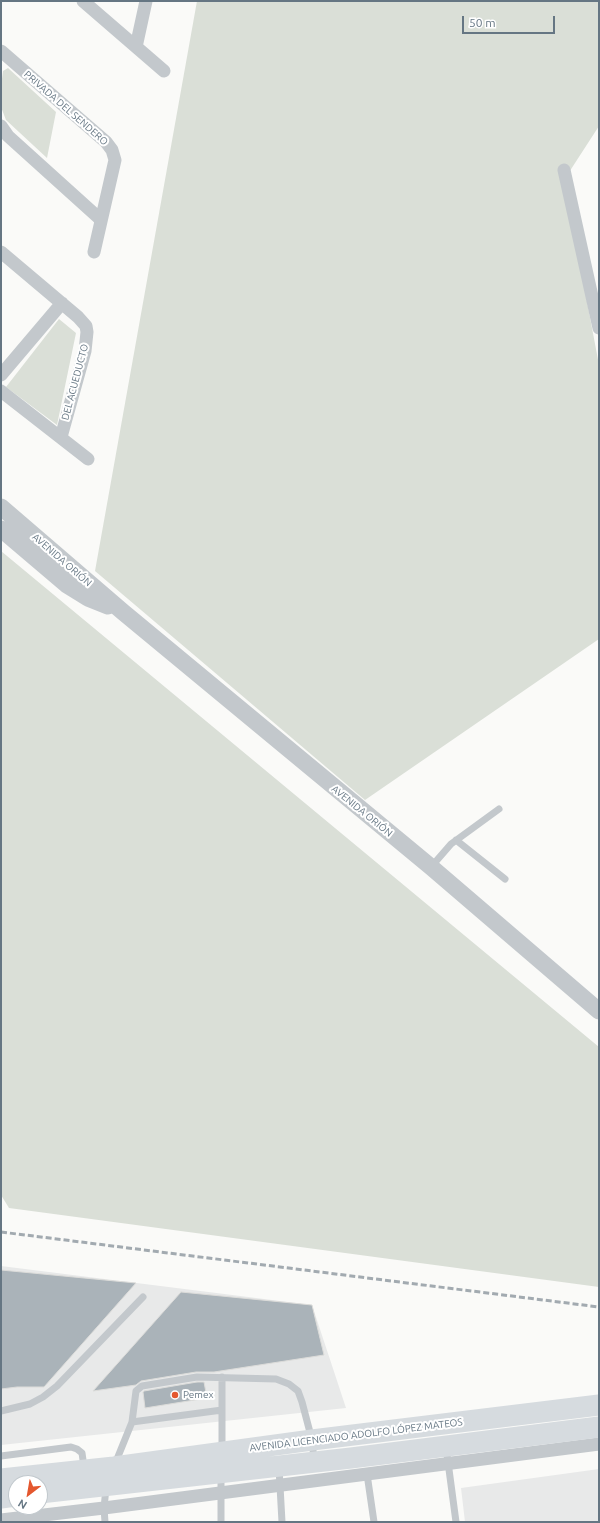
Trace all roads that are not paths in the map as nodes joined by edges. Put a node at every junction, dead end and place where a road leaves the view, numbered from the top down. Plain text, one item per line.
1 (82, 1) edge
2 (146, 1) edge
3 (136, 47) junction
4 (1, 51) edge
5 (164, 71) dead end
6 (1, 126) edge
7 (564, 170) dead end
8 (100, 219) junction
9 (1, 252) edge
10 (94, 252) dead end
11 (62, 303) junction
12 (599, 328) edge
13 (1, 375) edge
14 (1, 391) edge
15 (61, 437) junction
16 (88, 459) dead end
17 (1, 508) edge
18 (1, 529) edge
19 (123, 612) junction
20 (499, 809) dead end
21 (456, 840) junction
22 (431, 867) junction
23 (505, 879) dead end
24 (599, 1011) edge
25 (143, 1297) dead end
26 (222, 1377) junction
27 (599, 1405) edge
28 (222, 1410) junction
29 (1, 1412) edge
30 (132, 1422) junction
31 (599, 1427) edge
32 (312, 1440) junction
33 (599, 1444) edge
34 (447, 1455) junction
35 (1, 1456) edge
36 (279, 1461) junction
37 (221, 1462) junction
38 (314, 1462) junction
39 (367, 1474) junction
40 (110, 1476) junction
41 (85, 1479) junction
42 (48, 1491) edge
43 (220, 1493) junction
44 (4, 1506) edge
45 (104, 1508) junction
46 (48, 1513) edge
47 (105, 1522) edge
48 (221, 1522) edge
49 (282, 1522) edge
50 (374, 1522) edge
51 (456, 1522) edge

1 - 3 street
2 - 3 street
3 - 5 street
4 - 8 street, PRIVADA DEL SENDERO
6 - 8 street
7 - 12 street
8 - 10 street, PRIVADA DEL SENDERO
9 - 11 street
11 - 13 street
11 - 15 street, DEL ACUEDUCTO
14 - 15 street
15 - 16 street
17 - 19 street, AVENIDA ORIÓN
18 - 19 street, AVENIDA ORIÓN
19 - 22 street, AVENIDA ORIÓN
20 - 21 lane
21 - 22 lane
21 - 23 lane
22 - 24 street, AVENIDA ORIÓN
25 - 29 lane
26 - 28 lane
26 - 30 lane
26 - 32 lane
27 - 32 main road, AVENIDA LICENCIADO ADOLFO LÓPEZ MATEOS
28 - 30 lane
28 - 37 lane
30 - 40 lane
31 - 34 main road, AVENIDA LICENCIADO ADOLFO LÓPEZ MATEOS
32 - 36 main road, AVENIDA LICENCIADO ADOLFO LÓPEZ MATEOS
32 - 38 lane
33 - 34 street
34 - 38 main road, AVENIDA LICENCIADO ADOLFO LÓPEZ MATEOS
34 - 39 street
34 - 51 lane
35 - 41 lane
36 - 37 main road, AVENIDA LICENCIADO ADOLFO LÓPEZ MATEOS
36 - 38 main road, AVENIDA LICENCIADO ADOLFO LÓPEZ MATEOS
36 - 39 street
36 - 43 street
36 - 49 lane
37 - 40 main road, AVENIDA LICENCIADO ADOLFO LÓPEZ MATEOS
37 - 40 main road, AVENIDA LICENCIADO ADOLFO LÓPEZ MATEOS
37 - 43 lane
39 - 50 lane
40 - 41 main road
40 - 45 lane
41 - 42 main road
41 - 44 main road
43 - 45 street
43 - 48 lane
45 - 46 street
45 - 47 lane

